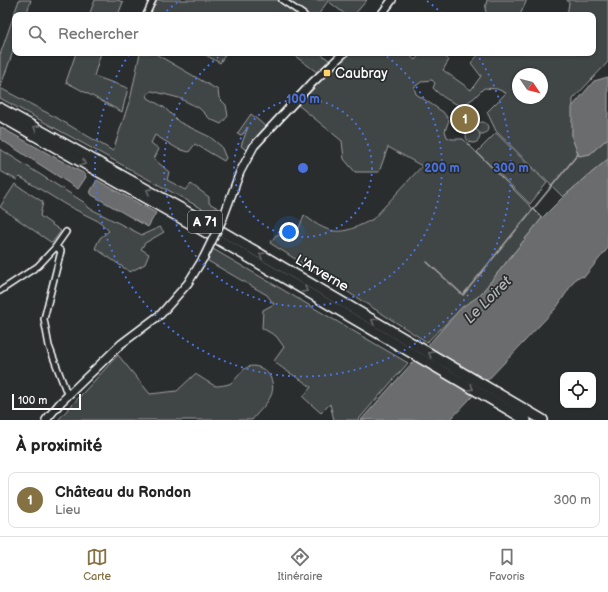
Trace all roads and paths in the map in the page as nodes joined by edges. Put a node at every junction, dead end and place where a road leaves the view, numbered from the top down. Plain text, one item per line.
1 (152, 0) edge
2 (282, 0) edge
3 (392, 0) edge
4 (147, 12) edge
5 (300, 12) edge
6 (383, 12) edge
7 (341, 56) edge
8 (0, 108) edge
9 (0, 116) edge
10 (66, 232) dead end
11 (56, 247) junction
12 (0, 292) edge
13 (406, 345) junction
14 (69, 394) junction
15 (497, 398) junction
16 (46, 420) edge
17 (526, 420) edge
18 (543, 420) edge

1 - 4 street
2 - 5 street
3 - 6 main road
7 - 14 main road, bridge
13 -> 8 highway, L'Arverne / A 71
9 -> 13 highway, L'Arverne / A 71
10 - 11 street
11 - 12 street
11 - 14 street
13 - 15 highway, L'Arverne / A 71
14 - 16 main road
15 - 17 highway, L'Arverne / A 71
15 - 18 highway, L'Arverne / A 71

